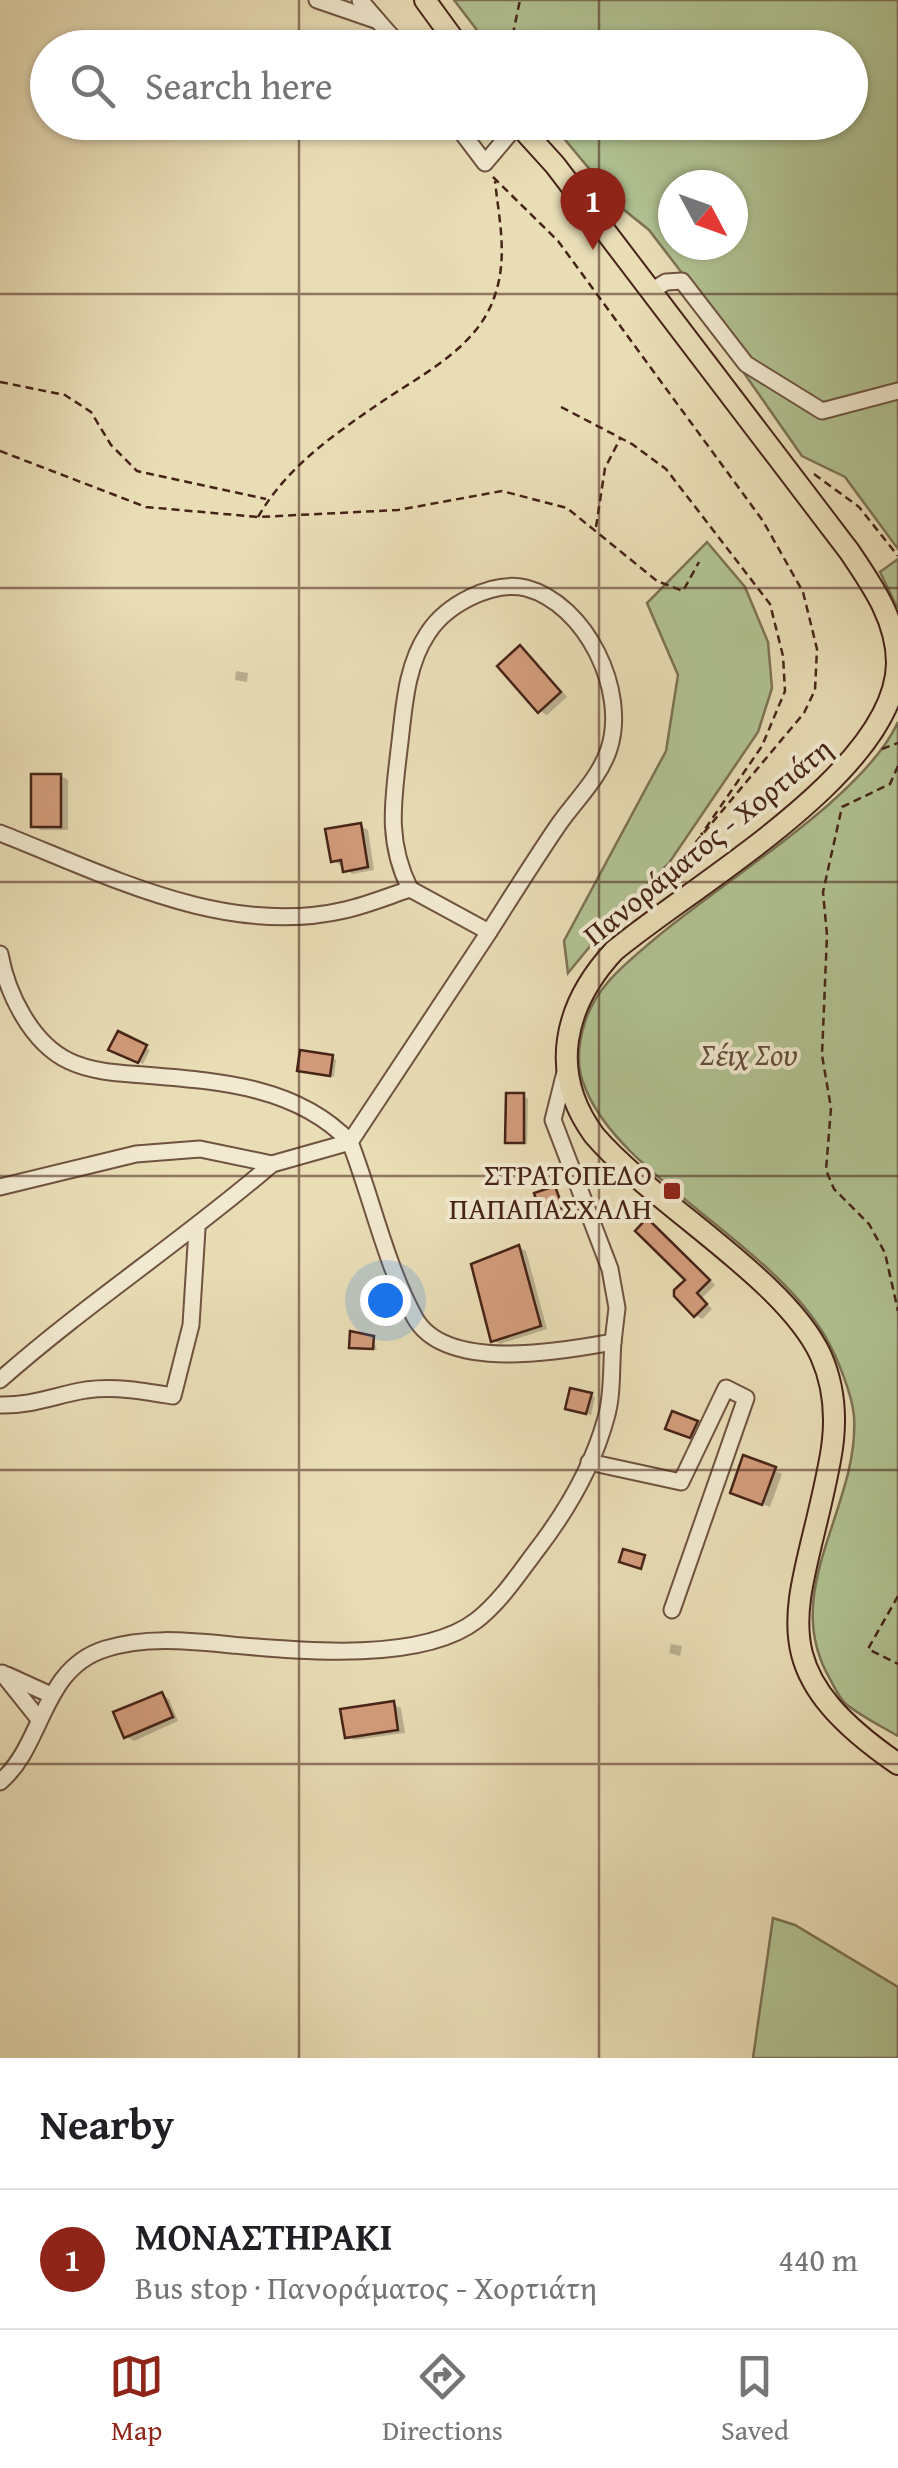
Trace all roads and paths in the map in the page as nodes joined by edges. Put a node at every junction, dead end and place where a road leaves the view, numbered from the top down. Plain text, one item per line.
1 (316, 0) edge
2 (360, 0) edge
3 (425, 0) edge
4 (520, 0) edge
5 (378, 21) junction
6 (386, 30) edge
7 (447, 30) edge
8 (514, 30) edge
9 (468, 140) edge
10 (504, 140) edge
11 (532, 140) edge
12 (485, 162) junction
13 (495, 179) junction
14 (651, 291) junction
15 (0, 382) edge
16 (898, 391) edge
17 (561, 407) dead end
18 (620, 438) junction
19 (0, 452) edge
20 (807, 469) dead end
21 (268, 500) junction
22 (258, 516) junction
23 (596, 528) junction
24 (898, 556) edge
25 (698, 562) dead end
26 (898, 766) edge
27 (0, 833) edge
28 (691, 848) junction
29 (410, 889) junction
30 (672, 906) junction
31 (489, 932) junction
32 (0, 954) edge
33 (2, 974) edge
34 (566, 1072) junction
35 (350, 1142) junction
36 (272, 1164) junction
37 (0, 1187) edge
38 (197, 1229) junction
39 (898, 1311) edge
40 (614, 1342) junction
41 (0, 1380) edge
42 (0, 1405) edge
43 (590, 1462) junction
44 (898, 1596) edge
45 (672, 1610) dead end
46 (898, 1664) edge
47 (1, 1672) edge
48 (52, 1695) junction
49 (38, 1718) junction
50 (898, 1764) edge
51 (0, 1782) edge

1 - 5 street
2 - 5 street
3 - 7 main road
4 - 8 path
5 - 6 street
9 - 12 street
10 - 12 street
11 - 14 main road, Πανοράματος - Χορτιάτη
12 - 13 path
13 - 21 path
13 - 28 path
14 - 16 street
14 - 30 main road, Πανοράματος - Χορτιάτη
15 - 21 path
17 - 18 path
18 - 23 path
18 - 28 path
19 - 22 path
20 - 24 path
21 - 22 path
22 - 23 path
23 - 25 path
26 - 39 path
27 - 29 street
28 - 30 path
29 - 31 street
29 - 31 street
30 - 34 main road, Πανοράματος - Χορτιάτη
31 - 35 street
32 - 33 street
33 - 35 street
34 - 40 street
34 - 50 main road, Πανοράματος - Χορτιάτη
35 - 36 street
35 - 40 street
36 - 37 street
36 - 38 street
38 - 41 street
38 - 42 street
40 - 43 street
43 - 45 street
43 - 48 street
44 - 46 path
47 - 48 street
47 - 49 street
48 - 49 street
49 - 51 street

